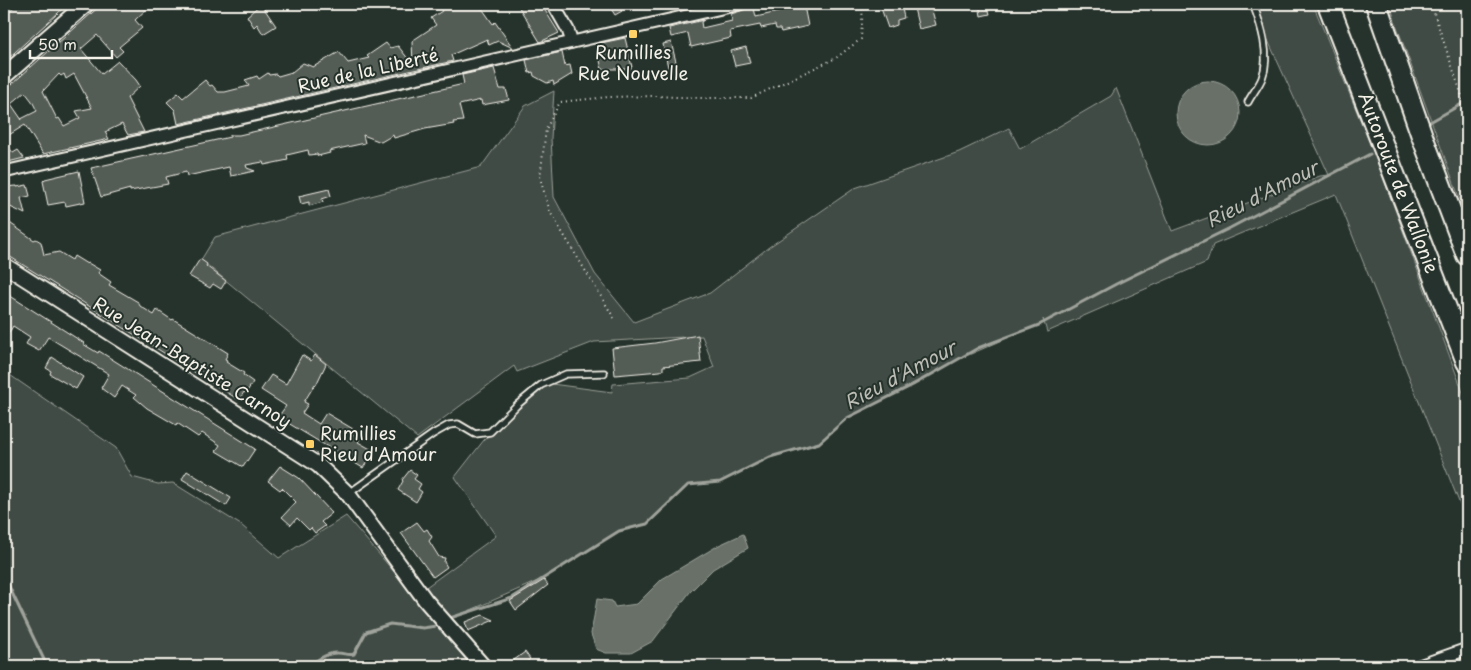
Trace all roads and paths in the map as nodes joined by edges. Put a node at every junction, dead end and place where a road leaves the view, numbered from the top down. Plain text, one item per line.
1 (86, 4) edge
2 (552, 4) edge
3 (739, 4) edge
4 (863, 4) edge
5 (1253, 4) edge
6 (1328, 4) edge
7 (1376, 4) edge
8 (1431, 4) edge
9 (572, 42) junction
10 (4, 76) edge
11 (1248, 102) dead end
12 (1467, 111) edge
13 (4, 172) edge
14 (1467, 255) edge
15 (4, 265) edge
16 (614, 318) dead end
17 (1467, 362) edge
18 (604, 373) dead end
19 (348, 494) junction
20 (1467, 649) edge
21 (483, 666) edge
22 (1419, 666) edge

1 - 10 main road
2 - 9 street
3 - 9 street, Rue de la Liberté
4 - 16 path
5 - 11 lane
6 - 17 highway, Autoroute de Wallonie
7 - 14 highway
8 - 12 path
9 - 13 street, Rue de la Liberté
15 - 19 street, Rue Jean-Baptiste Carnoy
18 - 19 lane
19 - 21 street, Rue Jean-Baptiste Carnoy
20 - 22 street

